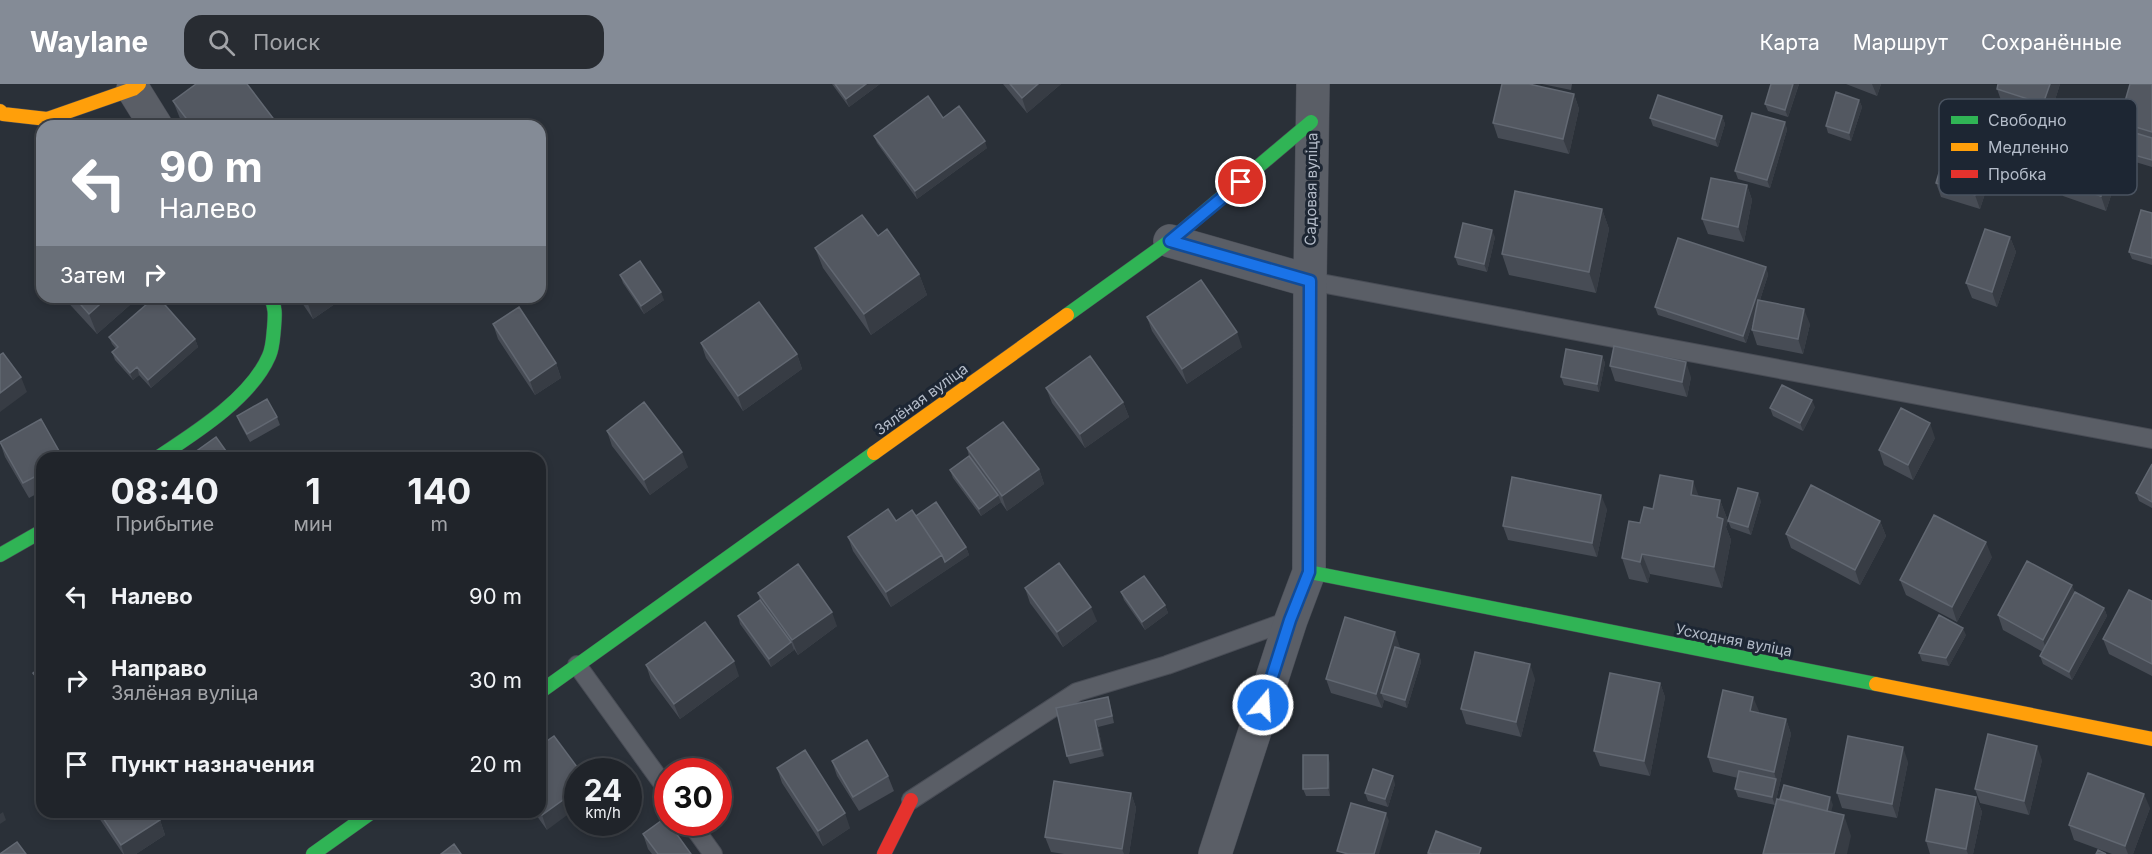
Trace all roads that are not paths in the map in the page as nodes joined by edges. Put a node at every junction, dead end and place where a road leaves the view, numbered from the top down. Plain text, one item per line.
1 (1313, 84) edge
2 (136, 86) edge
3 (0, 111) edge
4 (153, 120) edge
5 (1311, 122) junction
6 (1170, 241) junction
7 (1310, 281) junction
8 (274, 303) edge
9 (2152, 439) edge
10 (166, 452) edge
11 (36, 534) edge
12 (0, 555) edge
13 (1309, 572) junction
14 (1290, 620) junction
15 (577, 665) junction
16 (546, 688) edge
17 (2152, 739) edge
18 (654, 772) edge
19 (911, 800) joint
20 (364, 818) edge
21 (700, 836) edge
22 (313, 854) edge
23 (713, 854) edge
24 (884, 854) edge
25 (1215, 854) edge

1 - 5 street, Садовая вуліца
2 - 3 street
2 - 4 street
5 - 6 street, Зялёная вуліца
5 - 7 street, Садовая вуліца
6 - 7 street
6 - 15 street, Зялёная вуліца
7 - 9 lane
7 - 13 street, Садовая вуліца
8 - 10 street
11 - 12 street
13 - 14 street, Садовая вуліца
13 - 17 street, Усходняя вуліца
14 - 19 lane
14 - 25 street, Садовая вуліца
15 - 16 street, Зялёная вуліца
15 - 18 lane
19 - 24 street
20 - 22 street
21 - 23 lane

